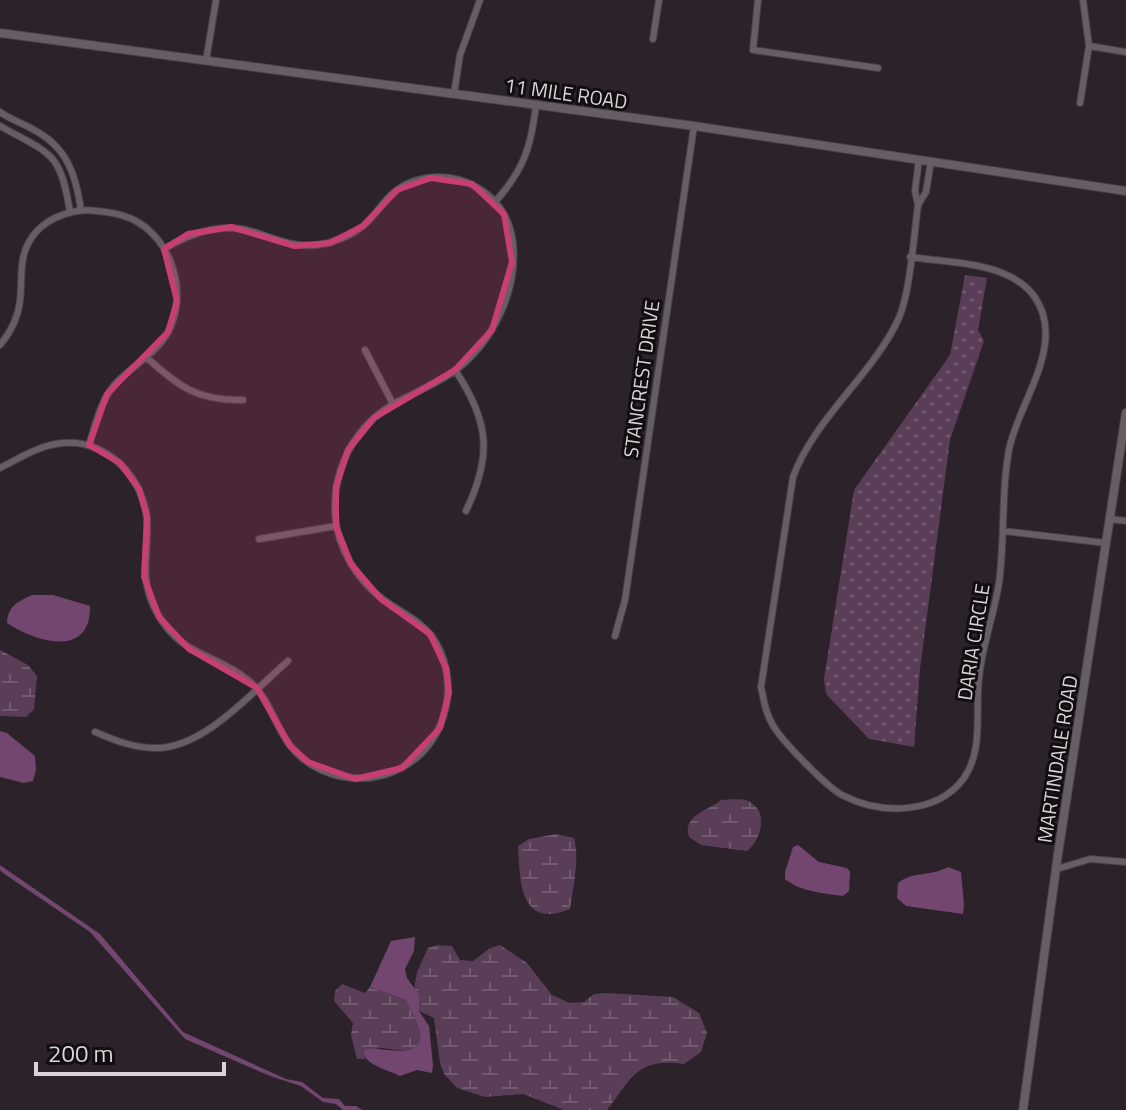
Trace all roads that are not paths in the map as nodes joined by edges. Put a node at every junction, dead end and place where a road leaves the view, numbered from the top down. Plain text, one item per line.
1 (216, 0) edge
2 (480, 0) edge
3 (659, 0) edge
4 (758, 0) edge
5 (1083, 0) edge
6 (0, 33) edge
7 (653, 39) dead end
8 (1089, 46) junction
9 (1126, 52) edge
10 (206, 61) junction
11 (878, 68) dead end
12 (454, 94) junction
13 (1080, 103) dead end
14 (536, 105) junction
15 (0, 112) edge
16 (13, 121) junction
17 (0, 126) edge
18 (694, 126) junction
19 (8, 131) junction
20 (55, 144) junction
21 (49, 152) junction
22 (919, 159) junction
23 (931, 161) junction
24 (73, 171) junction
25 (63, 175) junction
26 (1126, 191) edge
27 (496, 201) junction
28 (918, 205) junction
29 (81, 210) junction
30 (70, 213) junction
31 (164, 249) junction
32 (910, 257) junction
33 (0, 345) edge
34 (365, 350) dead end
35 (146, 357) junction
36 (455, 370) junction
37 (243, 400) dead end
38 (393, 404) junction
39 (1126, 413) edge
40 (89, 445) junction
41 (0, 468) edge
42 (466, 511) dead end
43 (1111, 519) junction
44 (1126, 521) edge
45 (336, 526) junction
46 (1003, 531) junction
47 (259, 539) dead end
48 (1106, 543) junction
49 (615, 636) dead end
50 (288, 661) dead end
51 (257, 688) junction
52 (95, 732) dead end
53 (1126, 862) edge
54 (1057, 869) junction
55 (1023, 1110) edge

1 - 10 street
2 - 12 street
3 - 7 street
4 - 11 street
5 - 8 street
6 - 10 street, 11 MILE ROAD
8 - 9 street
8 - 13 street
10 - 12 street, 11 MILE ROAD
12 - 14 street, 11 MILE ROAD
14 - 18 street, 11 MILE ROAD
14 - 27 street
15 - 16 street
16 - 19 street
16 - 20 street
17 - 19 street
18 - 22 street, 11 MILE ROAD
18 - 49 street, STANCREST DRIVE
19 - 21 street
20 - 21 street
20 - 24 street
21 - 25 street
22 - 23 street, 11 MILE ROAD
22 - 28 street, DARIA CIRCLE
23 - 26 street, 11 MILE ROAD
23 - 28 street, DARIA CIRCLE
24 - 25 street
24 - 29 street
25 - 30 street
27 - 31 street
27 - 36 street
28 - 32 street, DARIA CIRCLE
29 - 30 street
29 - 31 street
30 - 33 street
31 - 35 street
32 - 46 street, DARIA CIRCLE
32 - 46 street, DARIA CIRCLE
34 - 38 street
35 - 37 street
35 - 40 street
36 - 38 street
36 - 42 street
38 - 45 street
39 - 43 street, MARTINDALE ROAD
40 - 41 street
40 - 51 street
43 - 44 street
43 - 48 street, MARTINDALE ROAD
45 - 47 street
45 - 51 street
46 - 48 street
48 - 54 street, MARTINDALE ROAD
50 - 51 street
51 - 52 street
53 - 54 street
54 - 55 street, MARTINDALE ROAD

